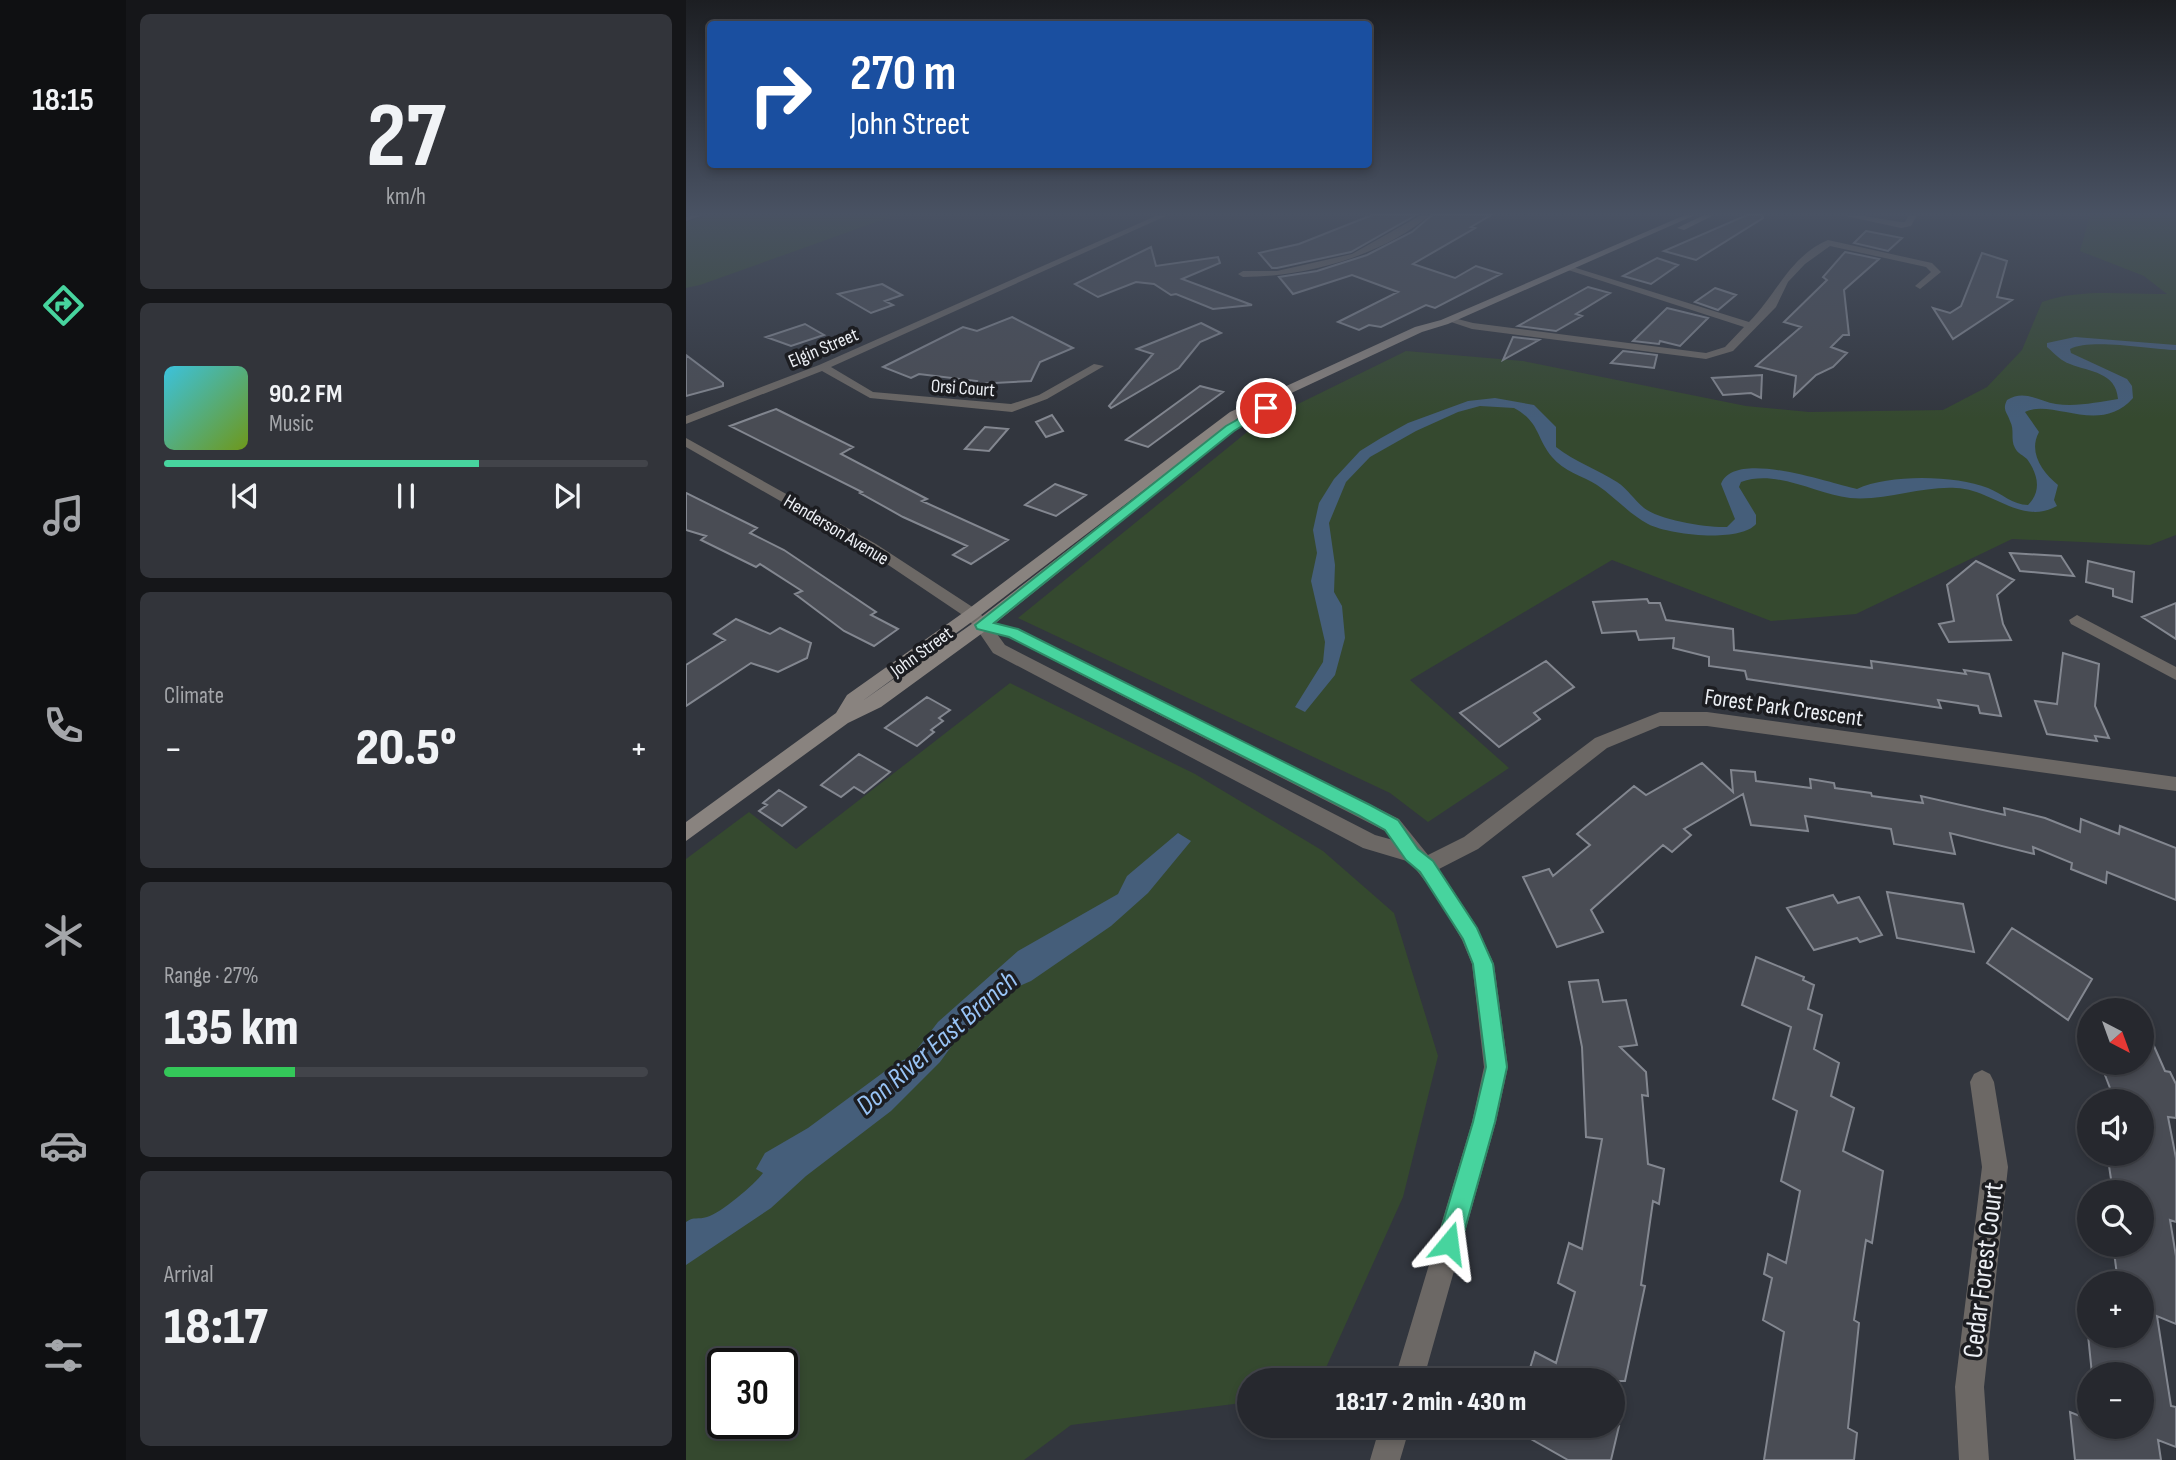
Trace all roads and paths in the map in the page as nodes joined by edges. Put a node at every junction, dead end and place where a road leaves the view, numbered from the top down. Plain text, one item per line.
1 (1011, 283) edge
2 (1539, 283) edge
3 (1616, 283) edge
4 (1783, 283) edge
5 (1923, 283) edge
6 (1920, 286) dead end
7 (1450, 320) junction
8 (1751, 326) junction
9 (1098, 366) dead end
10 (823, 367) junction
11 (686, 420) edge
12 (686, 442) edge
13 (977, 620) junction
14 (2077, 621) dead end
15 (2176, 674) edge
16 (2176, 784) edge
17 (686, 833) edge
18 (1419, 860) junction
19 (1982, 1082) dead end
20 (1412, 1368) edge
21 (1391, 1438) edge
22 (1385, 1460) edge
23 (1974, 1460) edge

1 - 10 street, Elgin Street
2 - 7 main road, John Street
3 - 8 street
4 - 8 street
5 - 6 street
7 - 8 street
7 - 13 main road, John Street
9 - 10 street, Orsi Court
10 - 11 street, Elgin Street
12 - 13 street, Henderson Avenue
13 - 17 main road, John Street
13 - 18 street, Henderson Avenue
13 - 18 street, Henderson Avenue
14 - 15 street
16 - 18 street, Forest Park Crescent
18 - 20 street, Henderson Avenue
19 - 23 street, Cedar Forest Court
21 - 22 street

